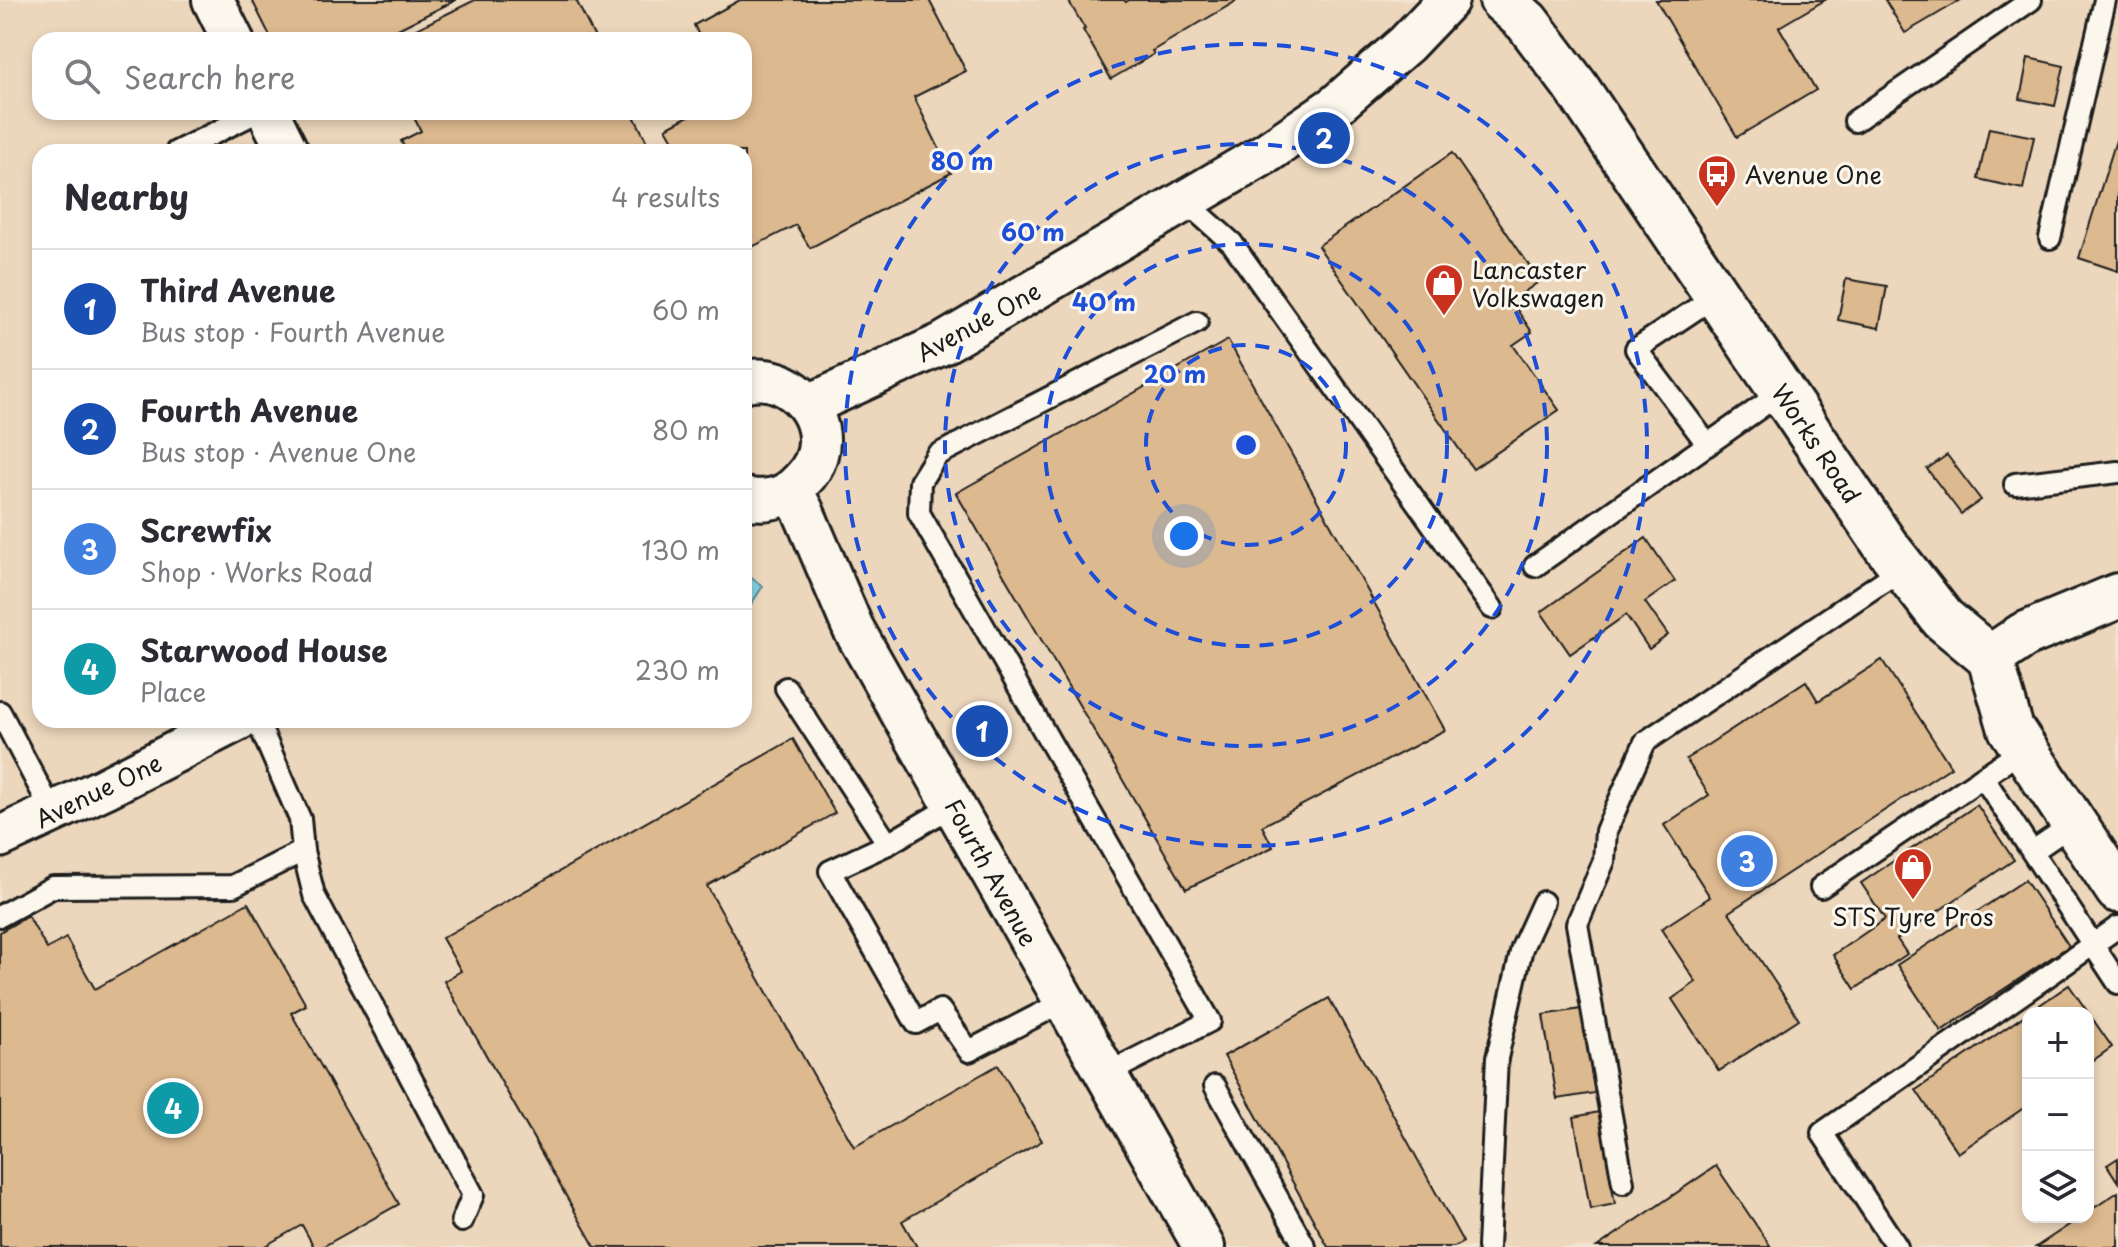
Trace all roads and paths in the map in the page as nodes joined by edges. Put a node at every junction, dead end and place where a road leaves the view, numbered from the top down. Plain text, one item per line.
1 (213, 0) edge
2 (1448, 0) edge
3 (1502, 0) edge
4 (2031, 0) edge
5 (2105, 0) edge
6 (229, 32) edge
7 (241, 120) edge
8 (272, 120) edge
9 (1855, 121) dead end
10 (192, 144) edge
11 (284, 144) edge
12 (1185, 201) junction
13 (2050, 238) dead end
14 (1717, 295) junction
15 (1197, 322) dead end
16 (752, 380) edge
17 (1782, 392) junction
18 (809, 405) junction
19 (1708, 445) junction
20 (2118, 472) edge
21 (2015, 484) dead end
22 (792, 491) junction
23 (752, 498) edge
24 (1535, 566) dead end
25 (1903, 568) junction
26 (2118, 596) edge
27 (1492, 608) dead end
28 (1990, 658) junction
29 (786, 688) dead end
30 (0, 712) edge
31 (222, 728) edge
32 (260, 728) edge
33 (2024, 749) junction
34 (1983, 777) junction
35 (954, 805) junction
36 (53, 813) junction
37 (2074, 823) junction
38 (0, 837) edge
39 (888, 844) junction
40 (303, 851) junction
41 (2033, 851) junction
42 (1821, 887) dead end
43 (2118, 890) edge
44 (1543, 902) dead end
45 (0, 916) edge
46 (2118, 927) edge
47 (2093, 944) junction
48 (2118, 983) edge
49 (1065, 1001) junction
50 (1106, 1074) junction
51 (1215, 1086) dead end
52 (1623, 1183) dead end
53 (462, 1221) dead end
54 (1204, 1247) edge
55 (1305, 1247) edge
56 (1488, 1247) edge
57 (1897, 1247) edge

1 - 6 street
2 - 12 street, Avenue One
3 - 14 street, Works Road
4 - 9 lane
5 - 13 lane
7 - 10 lane
8 - 11 street
12 - 18 street, Avenue One
12 - 27 lane
14 - 17 street, Works Road
14 - 19 lane
15 - 50 lane
16 - 18 street
17 - 19 lane
17 - 25 street, Works Road
18 - 22 street
19 - 24 lane
20 - 21 lane
22 - 23 street
22 - 35 street, Fourth Avenue
25 - 28 street, Works Road
25 - 52 lane
26 - 28 street
28 - 33 street
29 - 39 lane
30 - 36 lane
31 - 36 street, Avenue One
32 - 40 lane
33 - 34 lane
33 - 37 street
34 - 41 lane
34 - 42 lane
35 - 39 lane
35 - 49 street, Fourth Avenue
36 - 38 street, Avenue One
37 - 41 lane
37 - 43 street
39 - 49 lane
40 - 45 lane
40 - 53 lane
41 - 47 lane
44 - 56 lane
46 - 47 lane
47 - 48 lane
47 - 57 lane
49 - 50 street, Fourth Avenue
50 - 54 street, Fourth Avenue
51 - 55 lane

